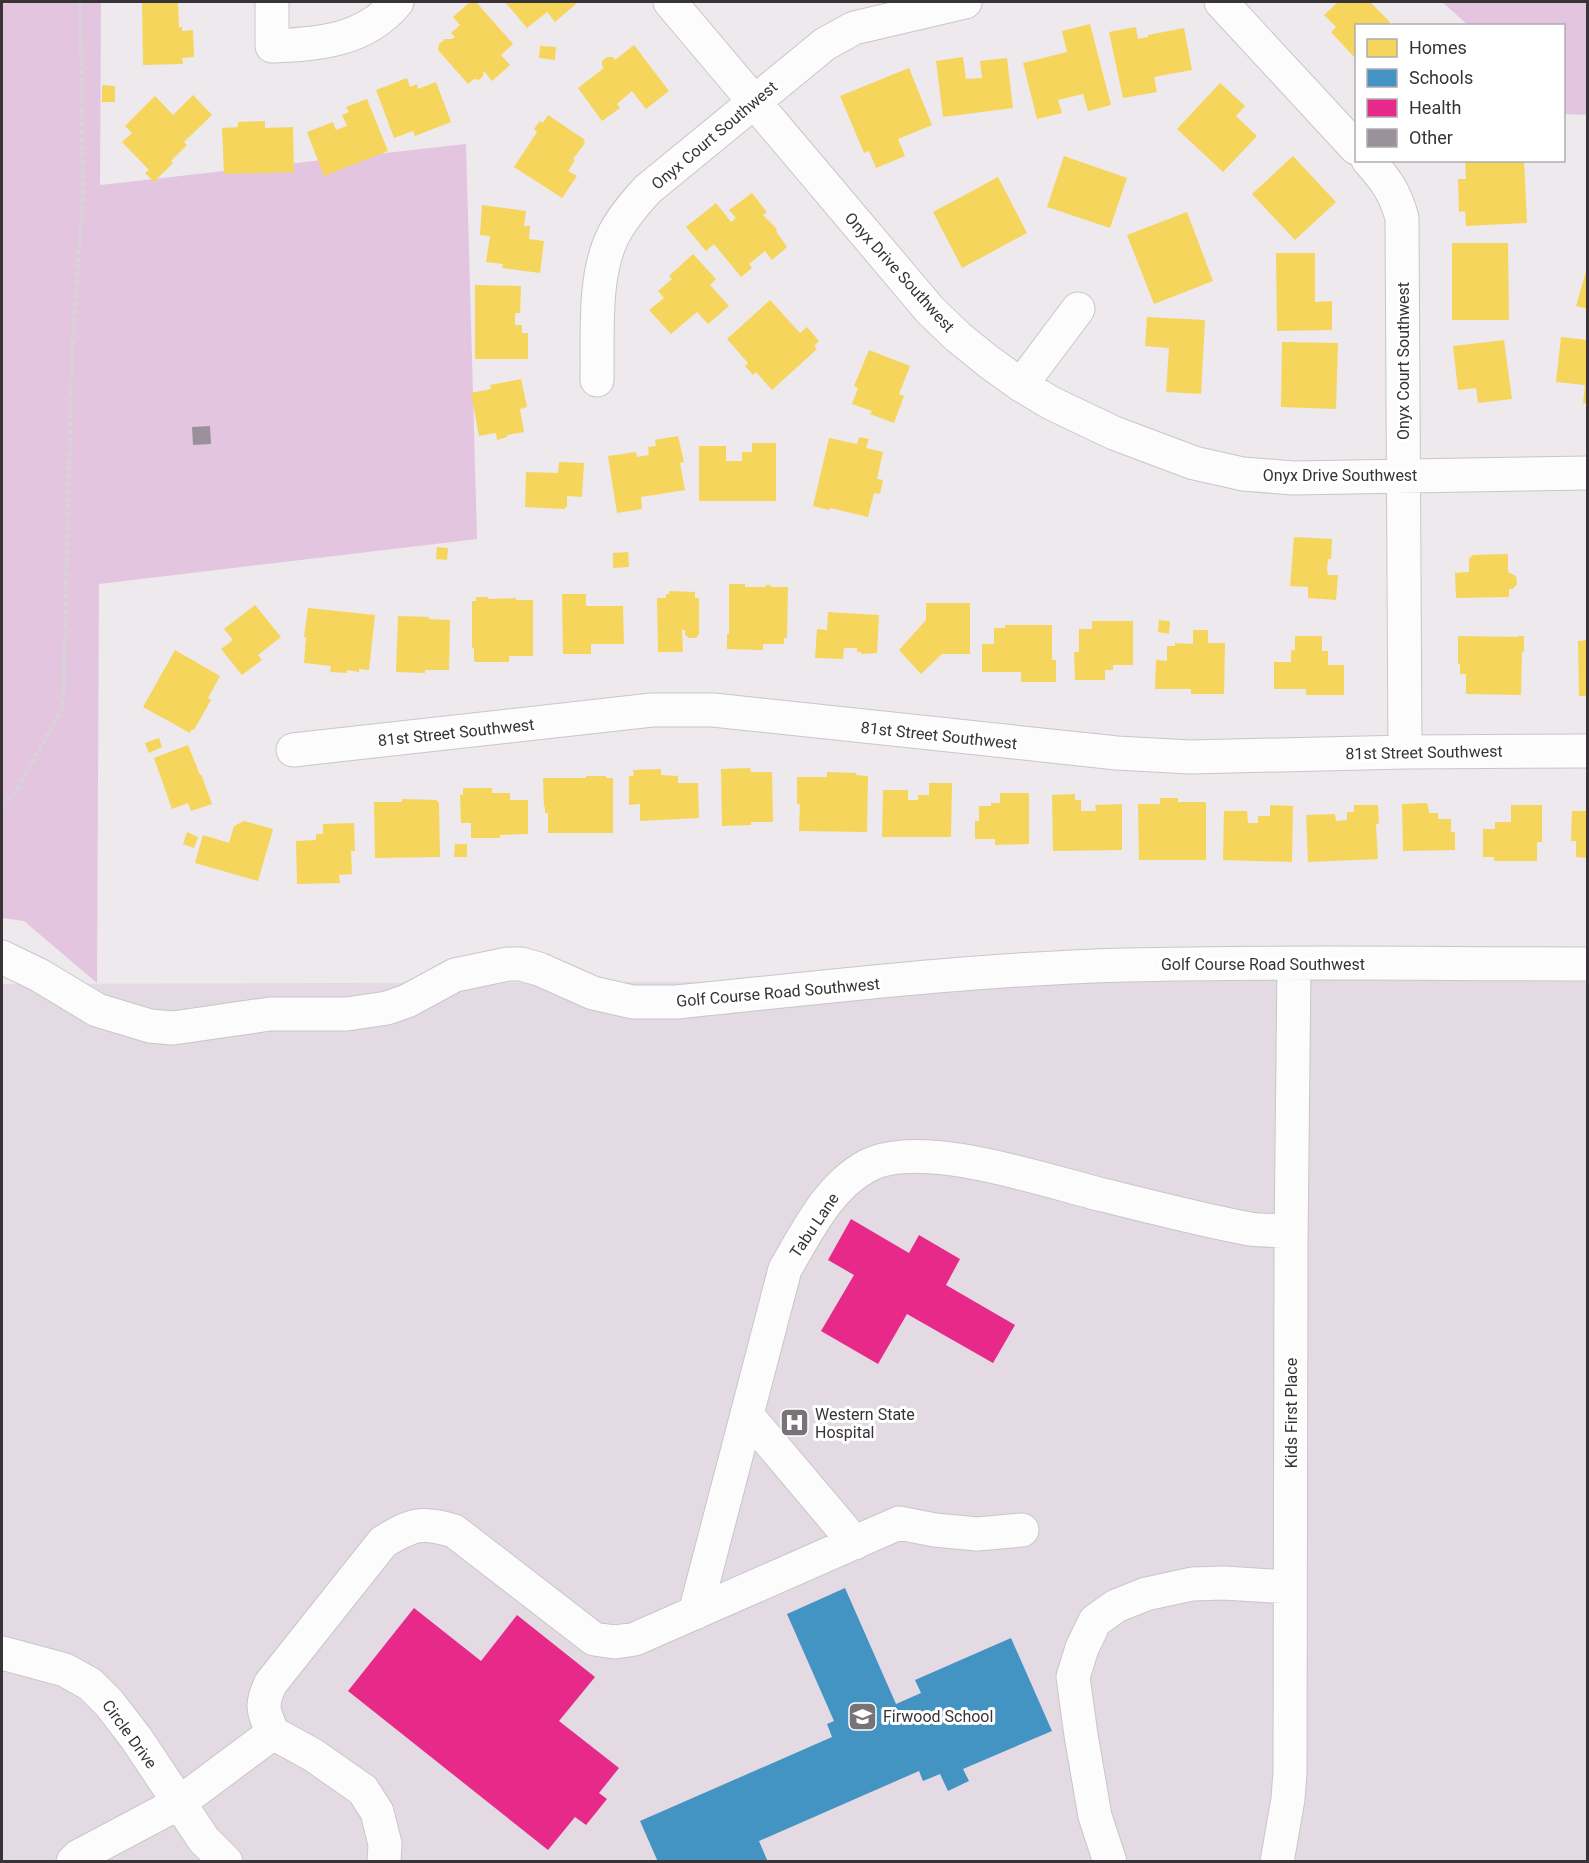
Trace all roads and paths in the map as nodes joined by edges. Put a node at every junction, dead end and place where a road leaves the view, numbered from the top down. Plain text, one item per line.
1 (80, 2) edge
2 (272, 2) edge
3 (397, 2) edge
4 (670, 2) edge
5 (965, 2) edge
6 (1221, 2) edge
7 (755, 101) junction
8 (1355, 147) edge
9 (1370, 162) edge
10 (1078, 309) dead end
11 (597, 381) dead end
12 (1021, 385) junction
13 (1587, 473) edge
14 (1403, 476) junction
15 (293, 750) dead end
16 (1405, 752) junction
17 (1587, 752) edge
18 (2, 806) edge
19 (2, 957) edge
20 (1294, 963) junction
21 (1587, 964) edge
22 (1291, 1231) junction
23 (747, 1415) junction
24 (1022, 1530) dead end
25 (855, 1543) junction
26 (1290, 1587) junction
27 (695, 1612) junction
28 (2, 1653) edge
29 (273, 1733) junction
30 (179, 1803) junction
31 (73, 1862) edge
32 (226, 1862) edge
33 (384, 1862) edge
34 (1110, 1862) edge
35 (1277, 1862) edge

1 - 18 path
2 - 3 street
4 - 7 street, Onyx Drive Southwest
5 - 7 street, Onyx Court Southwest
6 - 8 street
7 - 11 street, Onyx Court Southwest
7 - 12 street, Onyx Drive Southwest
9 - 14 street, Onyx Court Southwest
10 - 12 street
12 - 14 street, Onyx Drive Southwest
13 - 14 street, Onyx Drive Southwest
14 - 16 street, Onyx Court Southwest
15 - 16 street, 81st Street Southwest
16 - 17 street, 81st Street Southwest
19 - 20 street, Golf Course Road Southwest
20 - 21 street, Golf Course Road Southwest
20 - 22 street, Kids First Place
22 - 23 street, Tabu Lane
22 - 26 street, Kids First Place
23 - 25 street
23 - 27 street, Tabu Lane
24 - 25 street
25 - 27 street
26 - 34 street
26 - 35 street, Kids First Place
27 - 29 street
28 - 30 street, Circle Drive
29 - 30 street
29 - 33 street
30 - 31 street
30 - 32 street, Circle Drive

